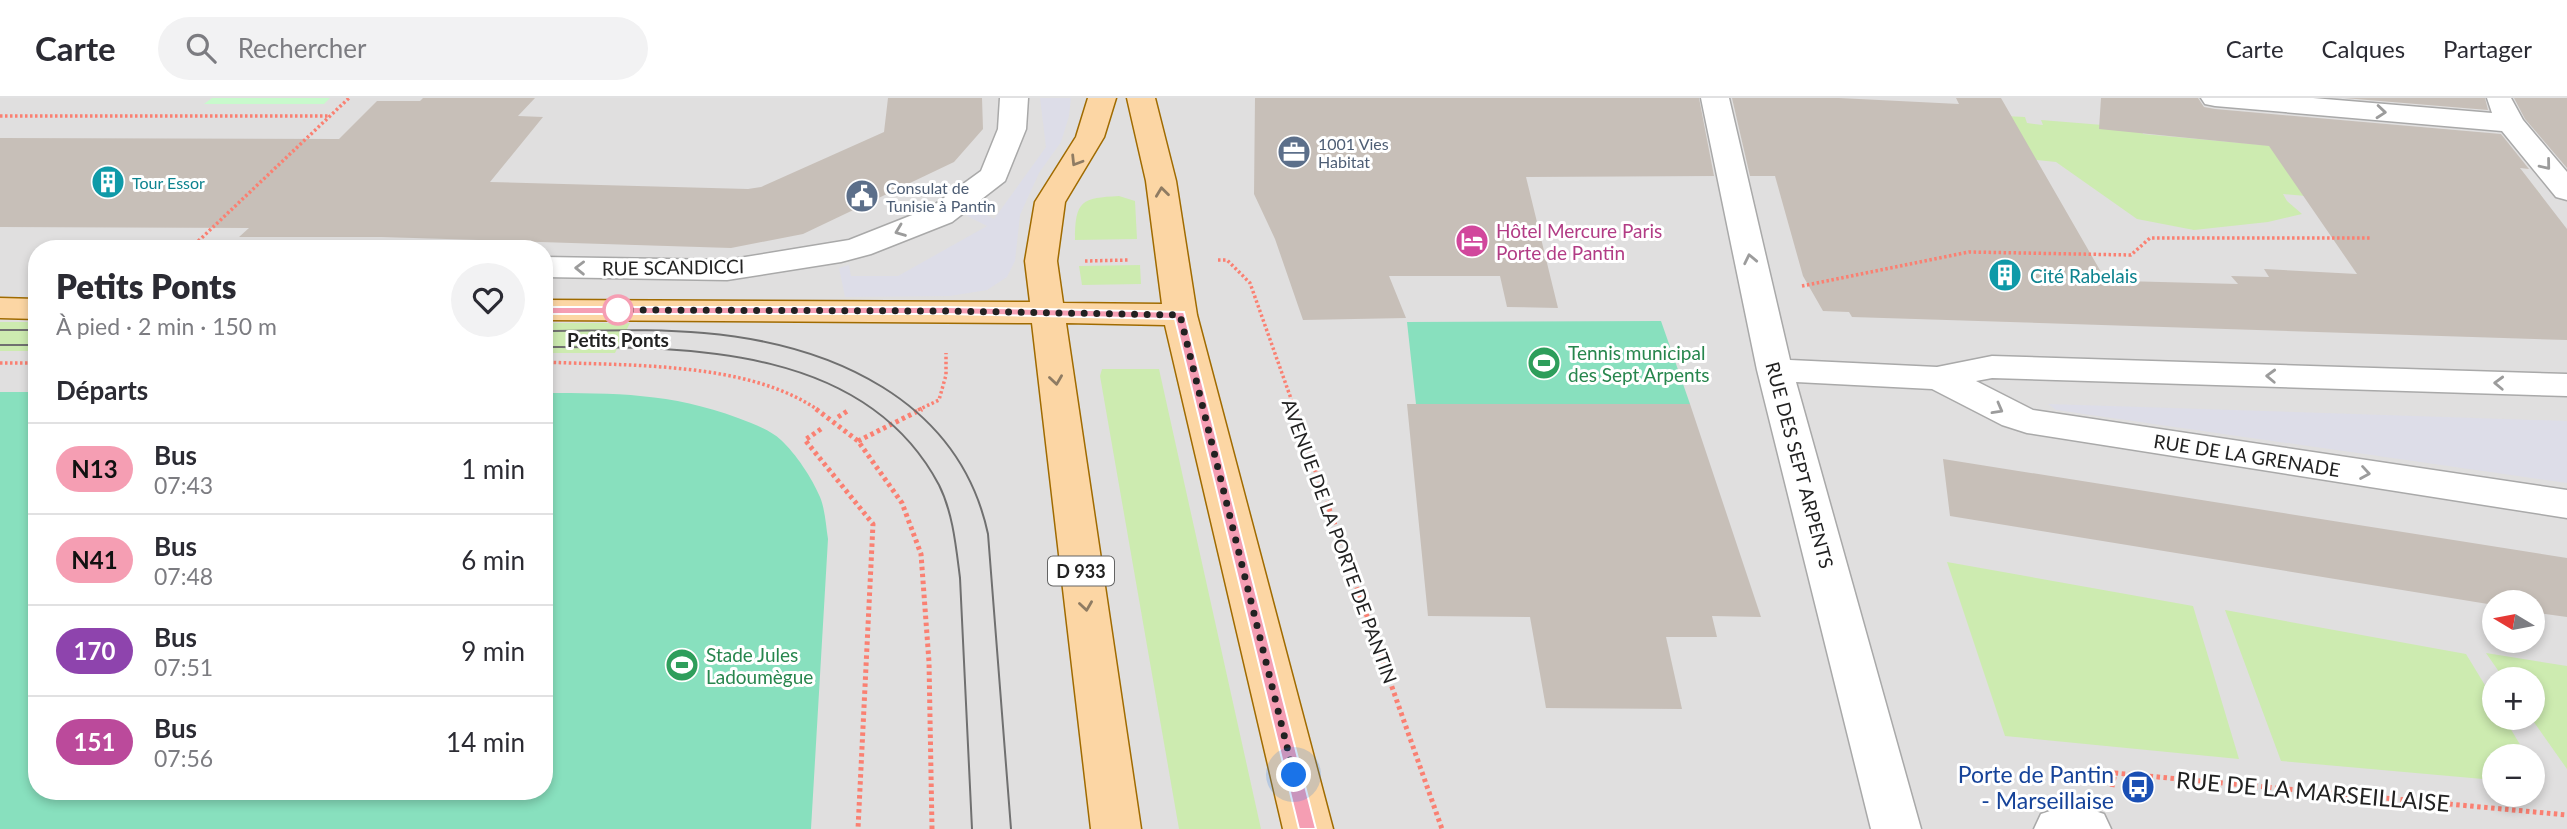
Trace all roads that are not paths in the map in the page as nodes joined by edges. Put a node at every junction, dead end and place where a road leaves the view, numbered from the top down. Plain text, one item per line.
1 (1014, 98) edge
2 (1102, 98) edge
3 (1141, 98) edge
4 (1715, 98) edge
5 (2215, 98) edge
6 (2505, 110) edge
7 (2567, 191) edge
8 (553, 267) edge
9 (0, 308) edge
10 (28, 309) edge
11 (553, 310) edge
12 (1046, 313) junction
13 (1180, 315) junction
14 (1775, 370) junction
15 (1937, 378) junction
16 (2567, 385) edge
17 (2567, 504) edge
18 (2099, 812) edge
19 (1116, 829) edge
20 (1308, 829) edge
21 (1896, 829) edge
22 (2059, 829) edge

1 -> 8 street, RUE SCANDICCI
2 -> 12 main road, D 933
13 -> 3 main road
14 -> 4 street, RUE DES SEPT ARPENTS
5 -> 6 street
6 -> 7 street
9 - 10 main road
11 - 12 main road
12 - 13 main road
12 -> 19 main road, D 933
13 - 20 main road
14 - 15 street, RUE DE LA GRENADE
14 - 21 street, RUE DES SEPT ARPENTS
16 -> 15 street, RUE DE LA GRENADE
15 -> 17 street, RUE DE LA GRENADE
18 - 22 street

